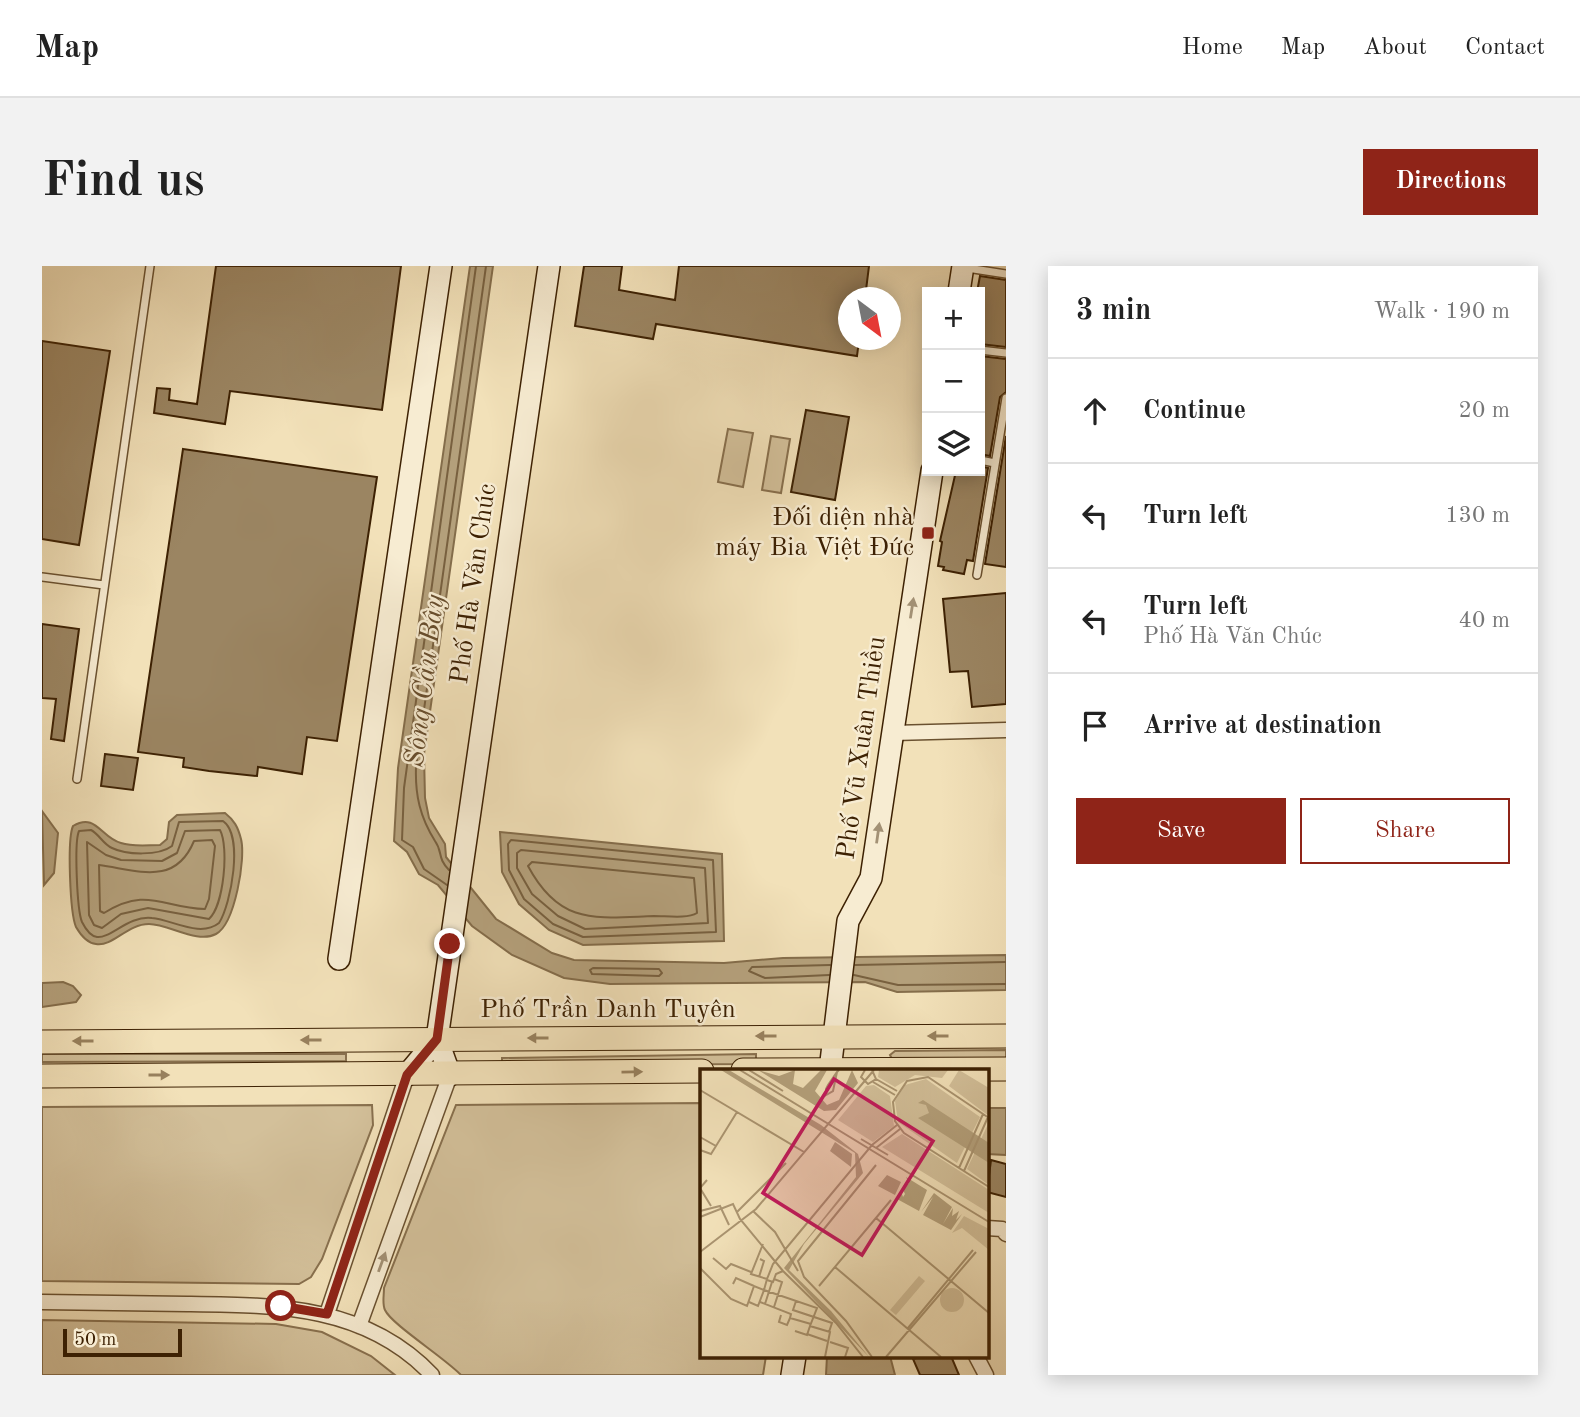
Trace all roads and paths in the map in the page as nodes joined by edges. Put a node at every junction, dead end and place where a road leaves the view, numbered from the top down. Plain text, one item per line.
1 (150, 266) edge
2 (441, 266) edge
3 (549, 266) edge
4 (963, 266) edge
5 (1006, 274) edge
6 (960, 287) edge
7 (985, 351) edge
8 (1006, 353) edge
9 (1006, 398) edge
10 (985, 461) edge
11 (995, 463) junction
12 (931, 476) edge
13 (977, 575) dead end
14 (42, 577) edge
15 (104, 585) junction
16 (1006, 730) edge
17 (893, 733) junction
18 (77, 779) dead end
19 (339, 959) dead end
20 (834, 1036) junction
21 (1006, 1036) edge
22 (437, 1039) junction
23 (42, 1042) edge
24 (830, 1069) edge
25 (988, 1069) edge
26 (1006, 1069) edge
27 (700, 1071) edge
28 (450, 1074) junction
29 (407, 1075) junction
30 (42, 1076) edge
31 (988, 1228) edge
32 (1006, 1234) edge
33 (42, 1302) edge
34 (327, 1314) junction
35 (359, 1326) junction
36 (977, 1358) edge
37 (432, 1375) edge
38 (986, 1375) edge

1 - 15 lane
2 - 19 street
3 - 22 street, Phố Hà Văn Chúc
4 - 5 lane
4 - 6 street
7 - 8 lane
9 - 11 lane
10 - 11 lane
11 - 13 lane
17 -> 12 street, Phố Vũ Xuân Thiều
14 - 15 lane
15 - 18 lane
16 - 17 street
20 -> 17 street, Phố Vũ Xuân Thiều
21 -> 20 main road, Phố Trần Danh Tuyên
20 -> 22 main road, Phố Trần Danh Tuyên
20 - 24 street, Phố Vũ Xuân Thiều
22 -> 23 main road, Phố Trần Danh Tuyên
22 - 28 street, Phố Hà Văn Chúc
22 - 29 street
25 - 26 main road
28 -> 27 main road
28 - 29 main road
35 -> 28 street
30 -> 29 main road
29 - 34 street
31 - 32 street
33 - 34 street
34 - 35 street
35 - 37 street
36 - 38 street

